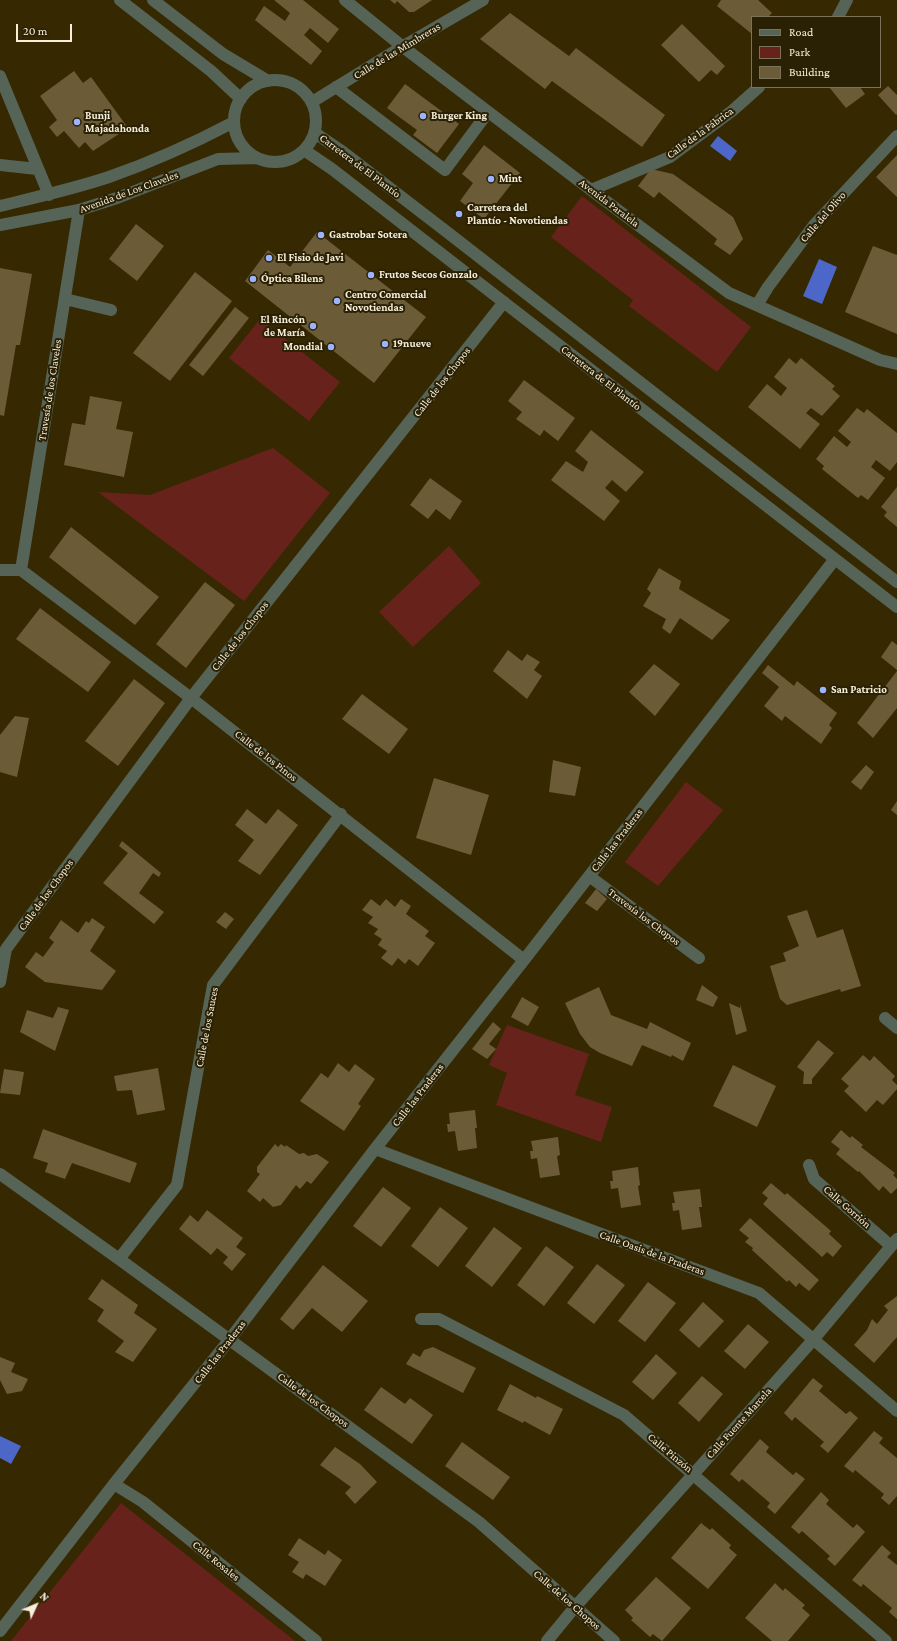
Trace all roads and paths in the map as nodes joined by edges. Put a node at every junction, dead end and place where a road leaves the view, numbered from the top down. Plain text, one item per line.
1 (120, 0) edge
2 (153, 0) edge
3 (345, 0) edge
4 (483, 0) edge
5 (847, 0) edge
6 (839, 16) edge
7 (403, 47) junction
8 (0, 76) edge
9 (268, 81) junction
10 (336, 87) junction
11 (758, 88) edge
12 (241, 99) junction
13 (312, 102) junction
14 (483, 119) dead end
15 (234, 122) junction
16 (315, 133) junction
17 (897, 136) edge
18 (304, 150) junction
19 (257, 158) junction
20 (0, 165) edge
21 (37, 169) junction
22 (591, 190) junction
23 (49, 195) junction
24 (0, 206) edge
25 (80, 210) junction
26 (0, 225) edge
27 (65, 299) junction
28 (504, 302) junction
29 (757, 305) junction
30 (111, 310) dead end
31 (897, 364) edge
32 (835, 559) junction
33 (0, 570) edge
34 (21, 570) junction
35 (897, 582) edge
36 (897, 607) edge
37 (191, 698) junction
38 (341, 814) junction
39 (589, 876) junction
40 (699, 958) dead end
41 (524, 960) junction
42 (0, 982) edge
43 (885, 1018) dead end
44 (897, 1028) edge
45 (375, 1149) junction
46 (809, 1165) dead end
47 (0, 1174) edge
48 (894, 1243) edge
49 (119, 1258) junction
50 (421, 1319) dead end
51 (230, 1339) junction
52 (813, 1340) junction
53 (897, 1411) edge
54 (694, 1474) junction
55 (114, 1484) junction
56 (575, 1607) junction
57 (0, 1631) edge
58 (316, 1641) edge
59 (547, 1641) edge
60 (614, 1641) edge
61 (886, 1641) edge

1 - 12 street
2 - 9 street
3 - 7 street, Avenida Paralela
4 - 7 street, Calle de las Mimbreras
5 - 6 street
7 - 10 street, Calle de las Mimbreras
7 - 22 street, Avenida Paralela
8 - 21 street
9 - 12 street
9 - 13 street
10 - 13 street, Calle de las Mimbreras
10 - 14 street
11 - 22 street, Calle de la Fábrica
12 - 15 street
13 - 16 street
15 - 19 street
15 - 23 street, Avenida de Los Claveles
16 - 18 street
16 - 35 street, Carretera de El Plantío
17 - 29 street, Calle del Olivo
18 - 19 street
18 - 28 street, Carretera de El Plantío
19 - 25 street, Avenida de Los Claveles
20 - 21 street
21 - 23 street
22 - 29 street, Avenida Paralela
23 - 24 street, Avenida de Los Claveles
25 - 26 street, Avenida de Los Claveles
25 - 27 street, Travesía de los Claveles
27 - 30 street
27 - 34 street, Travesía de los Claveles
28 - 32 street, Carretera de El Plantío
28 - 37 street, Calle de los Chopos
29 - 31 street, Avenida Paralela
32 - 36 street, Carretera de El Plantío
32 - 39 street, Calle las Praderas
33 - 34 street
34 - 37 street, Calle de los Pinos
37 - 38 street, Calle de los Pinos
37 - 42 street, Calle de los Chopos
38 - 41 street, Calle de los Pinos
38 - 49 street, Calle de los Sauces
39 - 40 street, Travesía los Chopos
39 - 41 street, Calle las Praderas
41 - 45 street, Calle las Praderas
43 - 44 street
45 - 51 street, Calle las Praderas
45 - 52 street, Calle Oasis de la Praderas
46 - 48 street, Calle Gorrión
47 - 49 street, Calle de los Chopos
48 - 52 street, Calle Fuente Marcela
49 - 51 street, Calle de los Chopos
50 - 54 street, Calle Pinzón
51 - 55 street, Calle las Praderas
51 - 56 street, Calle de los Chopos
52 - 53 street, Calle Oasis de la Praderas
52 - 54 street, Calle Fuente Marcela
54 - 56 street, Calle Fuente Marcela
54 - 61 street, Calle Pinzón
55 - 57 street, Calle las Praderas
55 - 58 street, Calle Rosales
56 - 59 street, Calle Fuente Marcela
56 - 60 street, Calle de los Chopos

